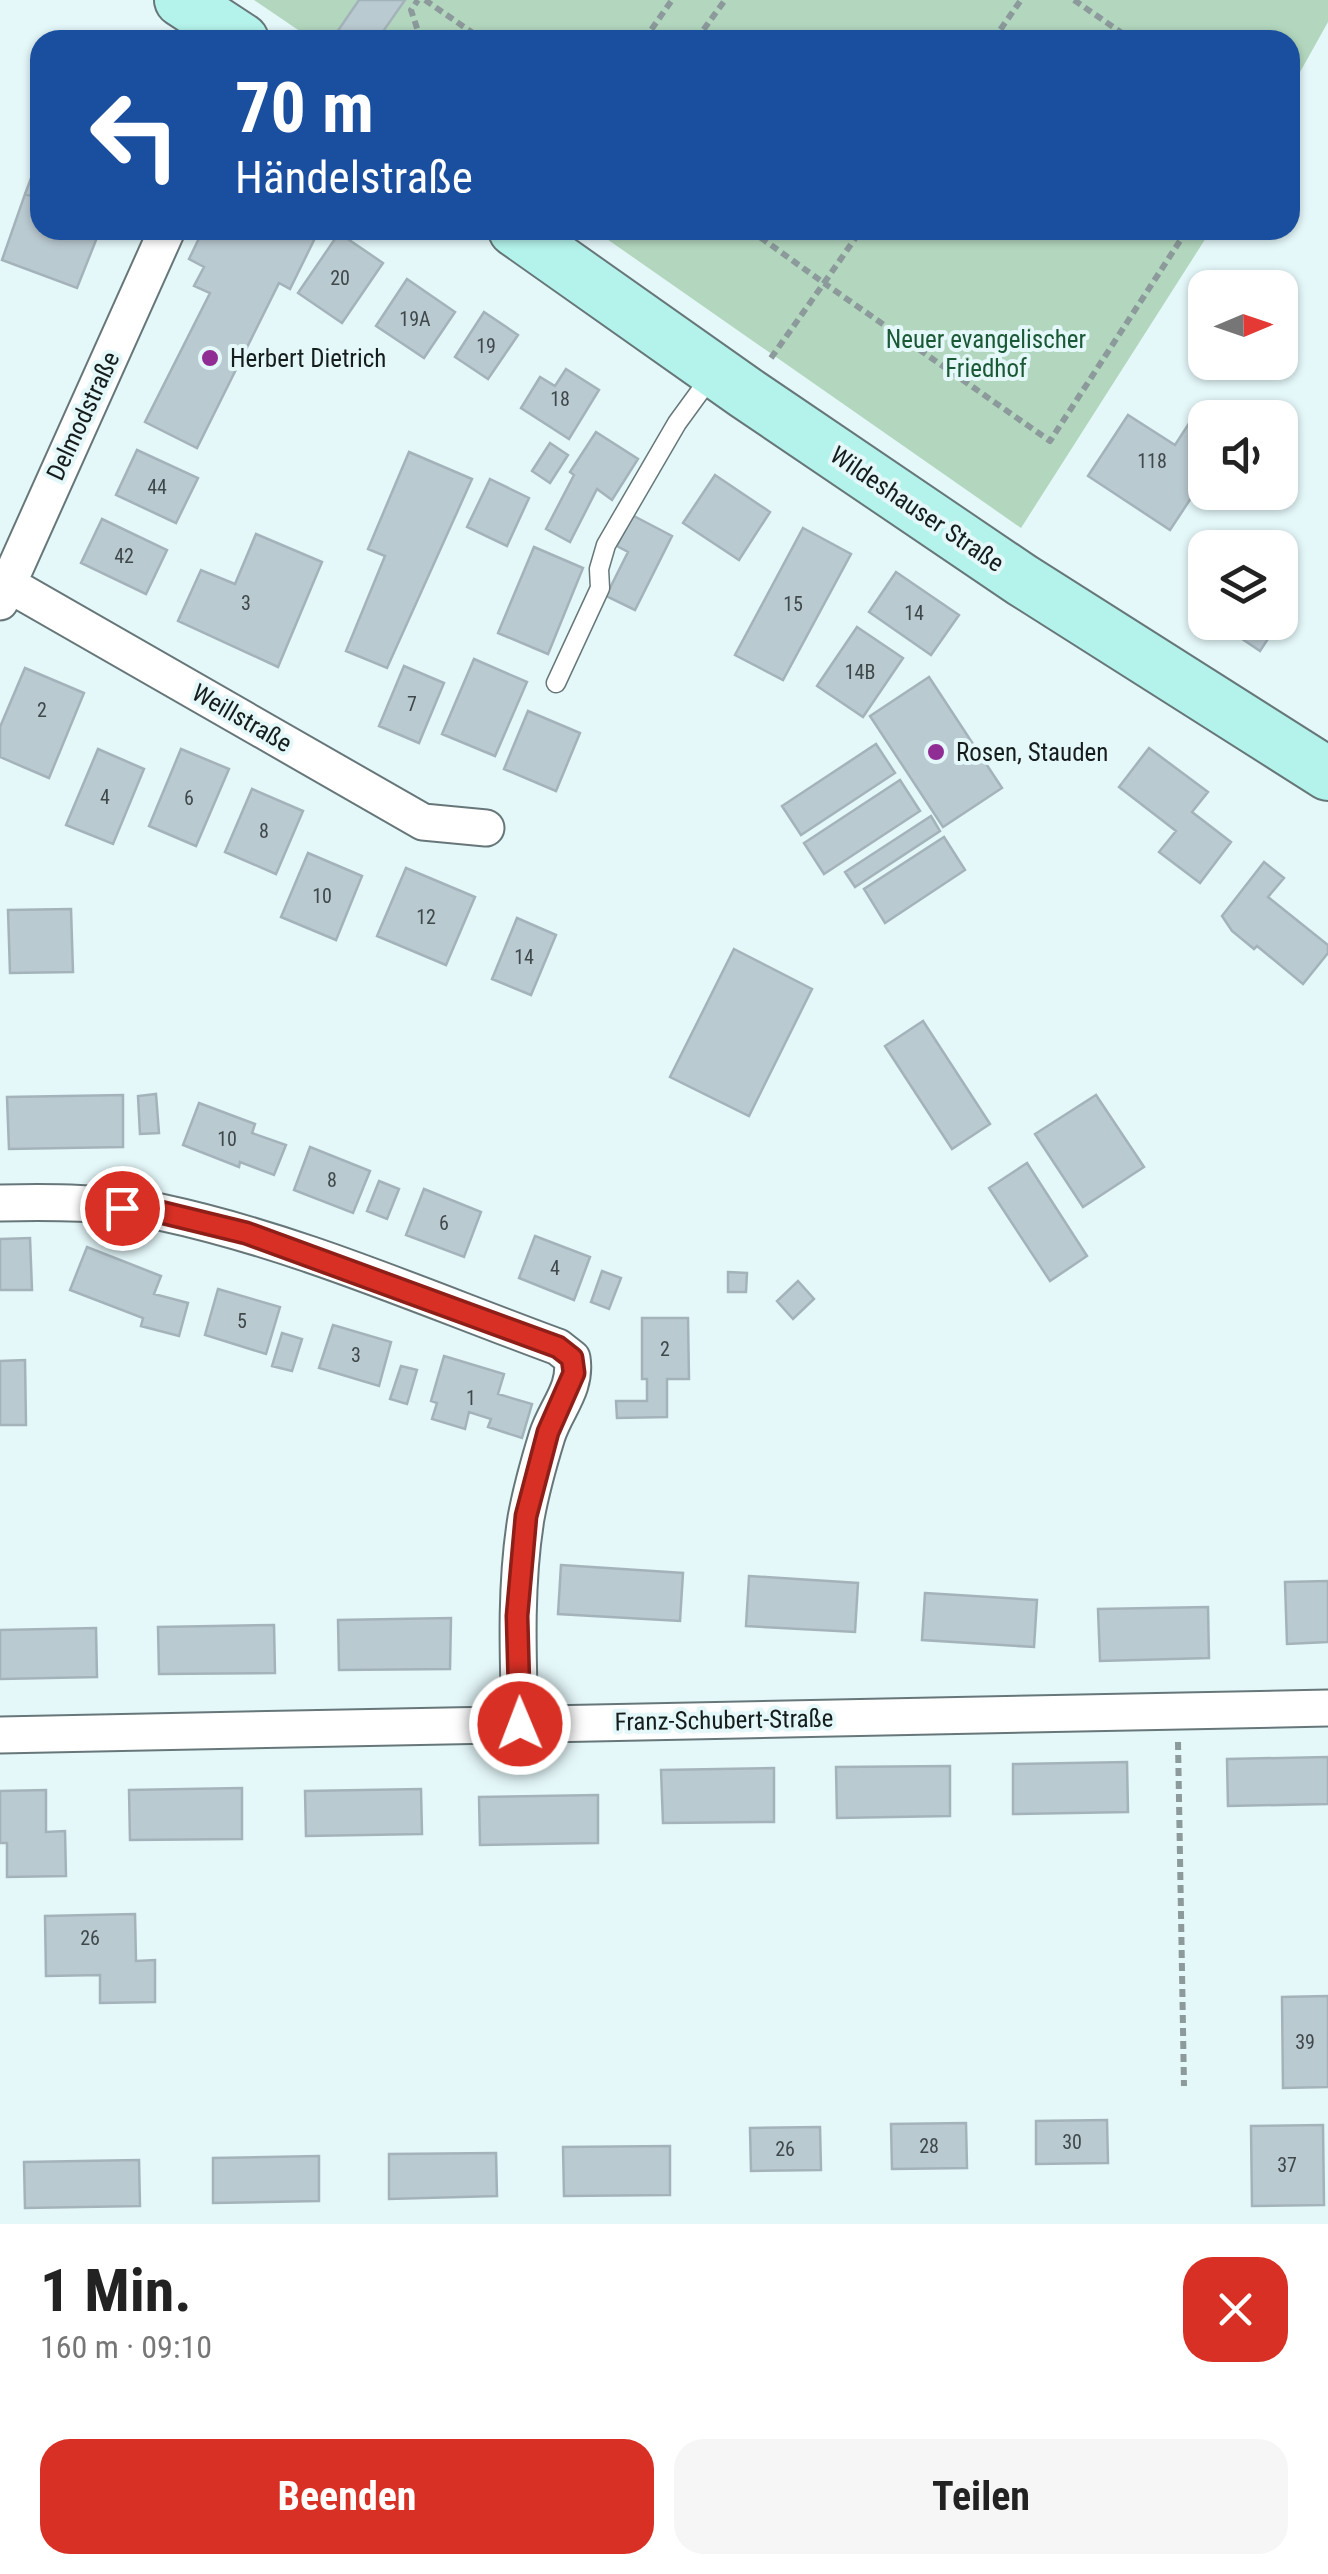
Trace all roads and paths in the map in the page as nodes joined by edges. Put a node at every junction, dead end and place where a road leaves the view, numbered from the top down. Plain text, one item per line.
1 (181, 0) edge
2 (421, 0) edge
3 (672, 0) edge
4 (724, 0) edge
5 (1021, 0) edge
6 (1074, 0) edge
7 (227, 30) edge
8 (417, 30) edge
9 (468, 30) edge
10 (651, 30) edge
11 (703, 30) edge
12 (1000, 30) edge
13 (1118, 30) edge
14 (162, 240) edge
15 (529, 240) edge
16 (764, 240) edge
17 (854, 240) edge
18 (1181, 240) edge
19 (824, 283) junction
20 (730, 382) junction
21 (3, 593) edge
22 (556, 683) dead end
23 (1328, 774) edge
24 (486, 828) dead end
25 (0, 1203) edge
26 (1328, 1708) edge
27 (1178, 1710) junction
28 (520, 1724) junction
29 (0, 1735) edge
30 (1184, 2086) dead end

1 - 7 main road
2 - 8 path
2 - 9 path
3 - 10 path
4 - 11 path
5 - 12 path
6 - 13 path
14 - 21 street, Delmodstraße
15 - 20 main road, Wildeshauser Straße
16 - 19 path
17 - 19 path
18 - 19 path
19 - 20 path
20 - 22 lane
20 - 23 main road, Wildeshauser Straße
21 - 24 street, Weillstraße
25 - 28 street
26 - 27 street, Franz-Schubert-Straße
27 - 28 street, Franz-Schubert-Straße
27 - 30 path
28 - 29 street, Franz-Schubert-Straße

